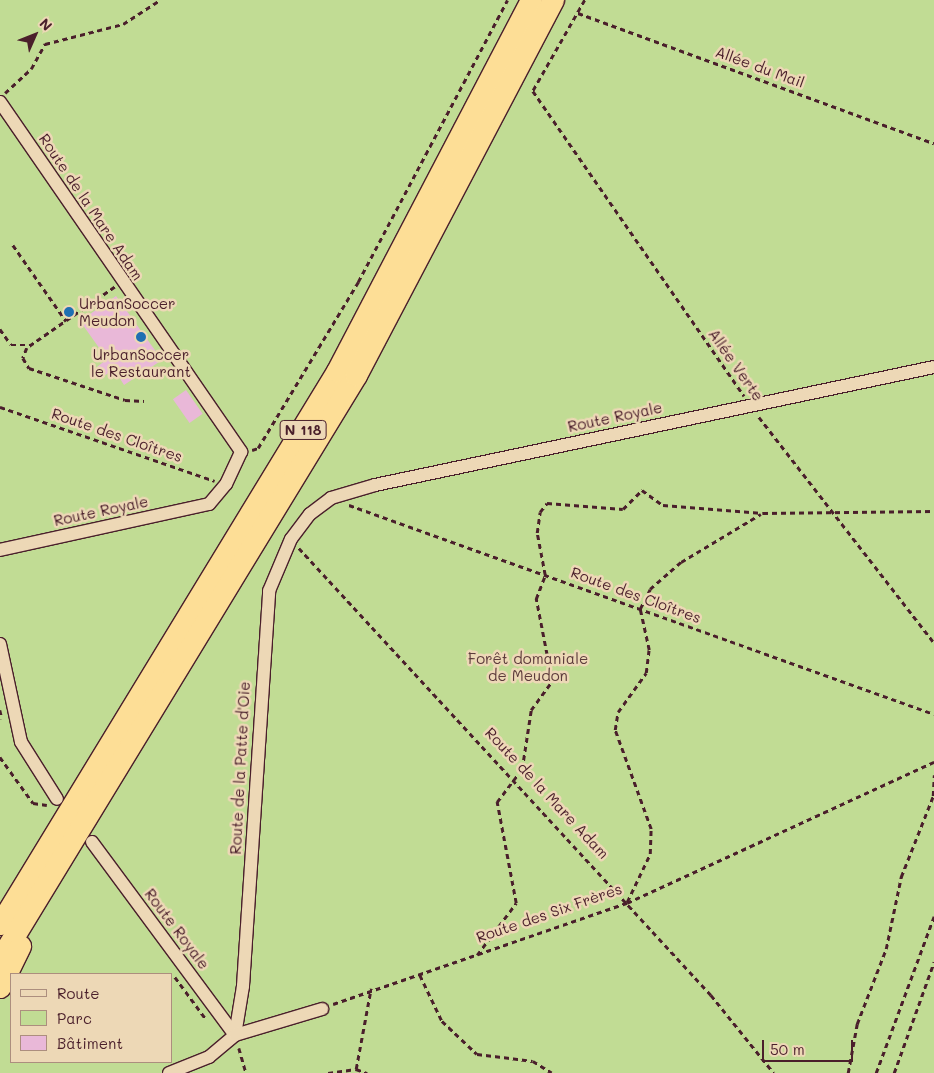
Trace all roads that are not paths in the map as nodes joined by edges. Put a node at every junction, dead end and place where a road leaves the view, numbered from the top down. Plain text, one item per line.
1 (532, 0) edge
2 (553, 0) edge
3 (0, 102) edge
4 (934, 368) edge
5 (209, 504) joint
6 (310, 514) joint
7 (0, 550) edge
8 (0, 644) edge
9 (57, 799) road end
10 (92, 842) dead end
11 (33, 905) junction
12 (0, 924) edge
13 (0, 959) edge
14 (0, 987) edge
15 (322, 1009) road end
16 (236, 1035) junction
17 (169, 1073) edge

1 - 12 highway, N 118
2 - 11 highway, N 118
3 - 5 street, Route de la Mare Adam
4 - 6 street, Route Royale
5 - 7 street, Route Royale
6 - 16 street, Route de la Patte d'Oie
8 - 9 street
10 - 16 street, Route Royale
11 - 13 highway, N 118
11 - 14 highway
15 - 16 street
16 - 17 street

